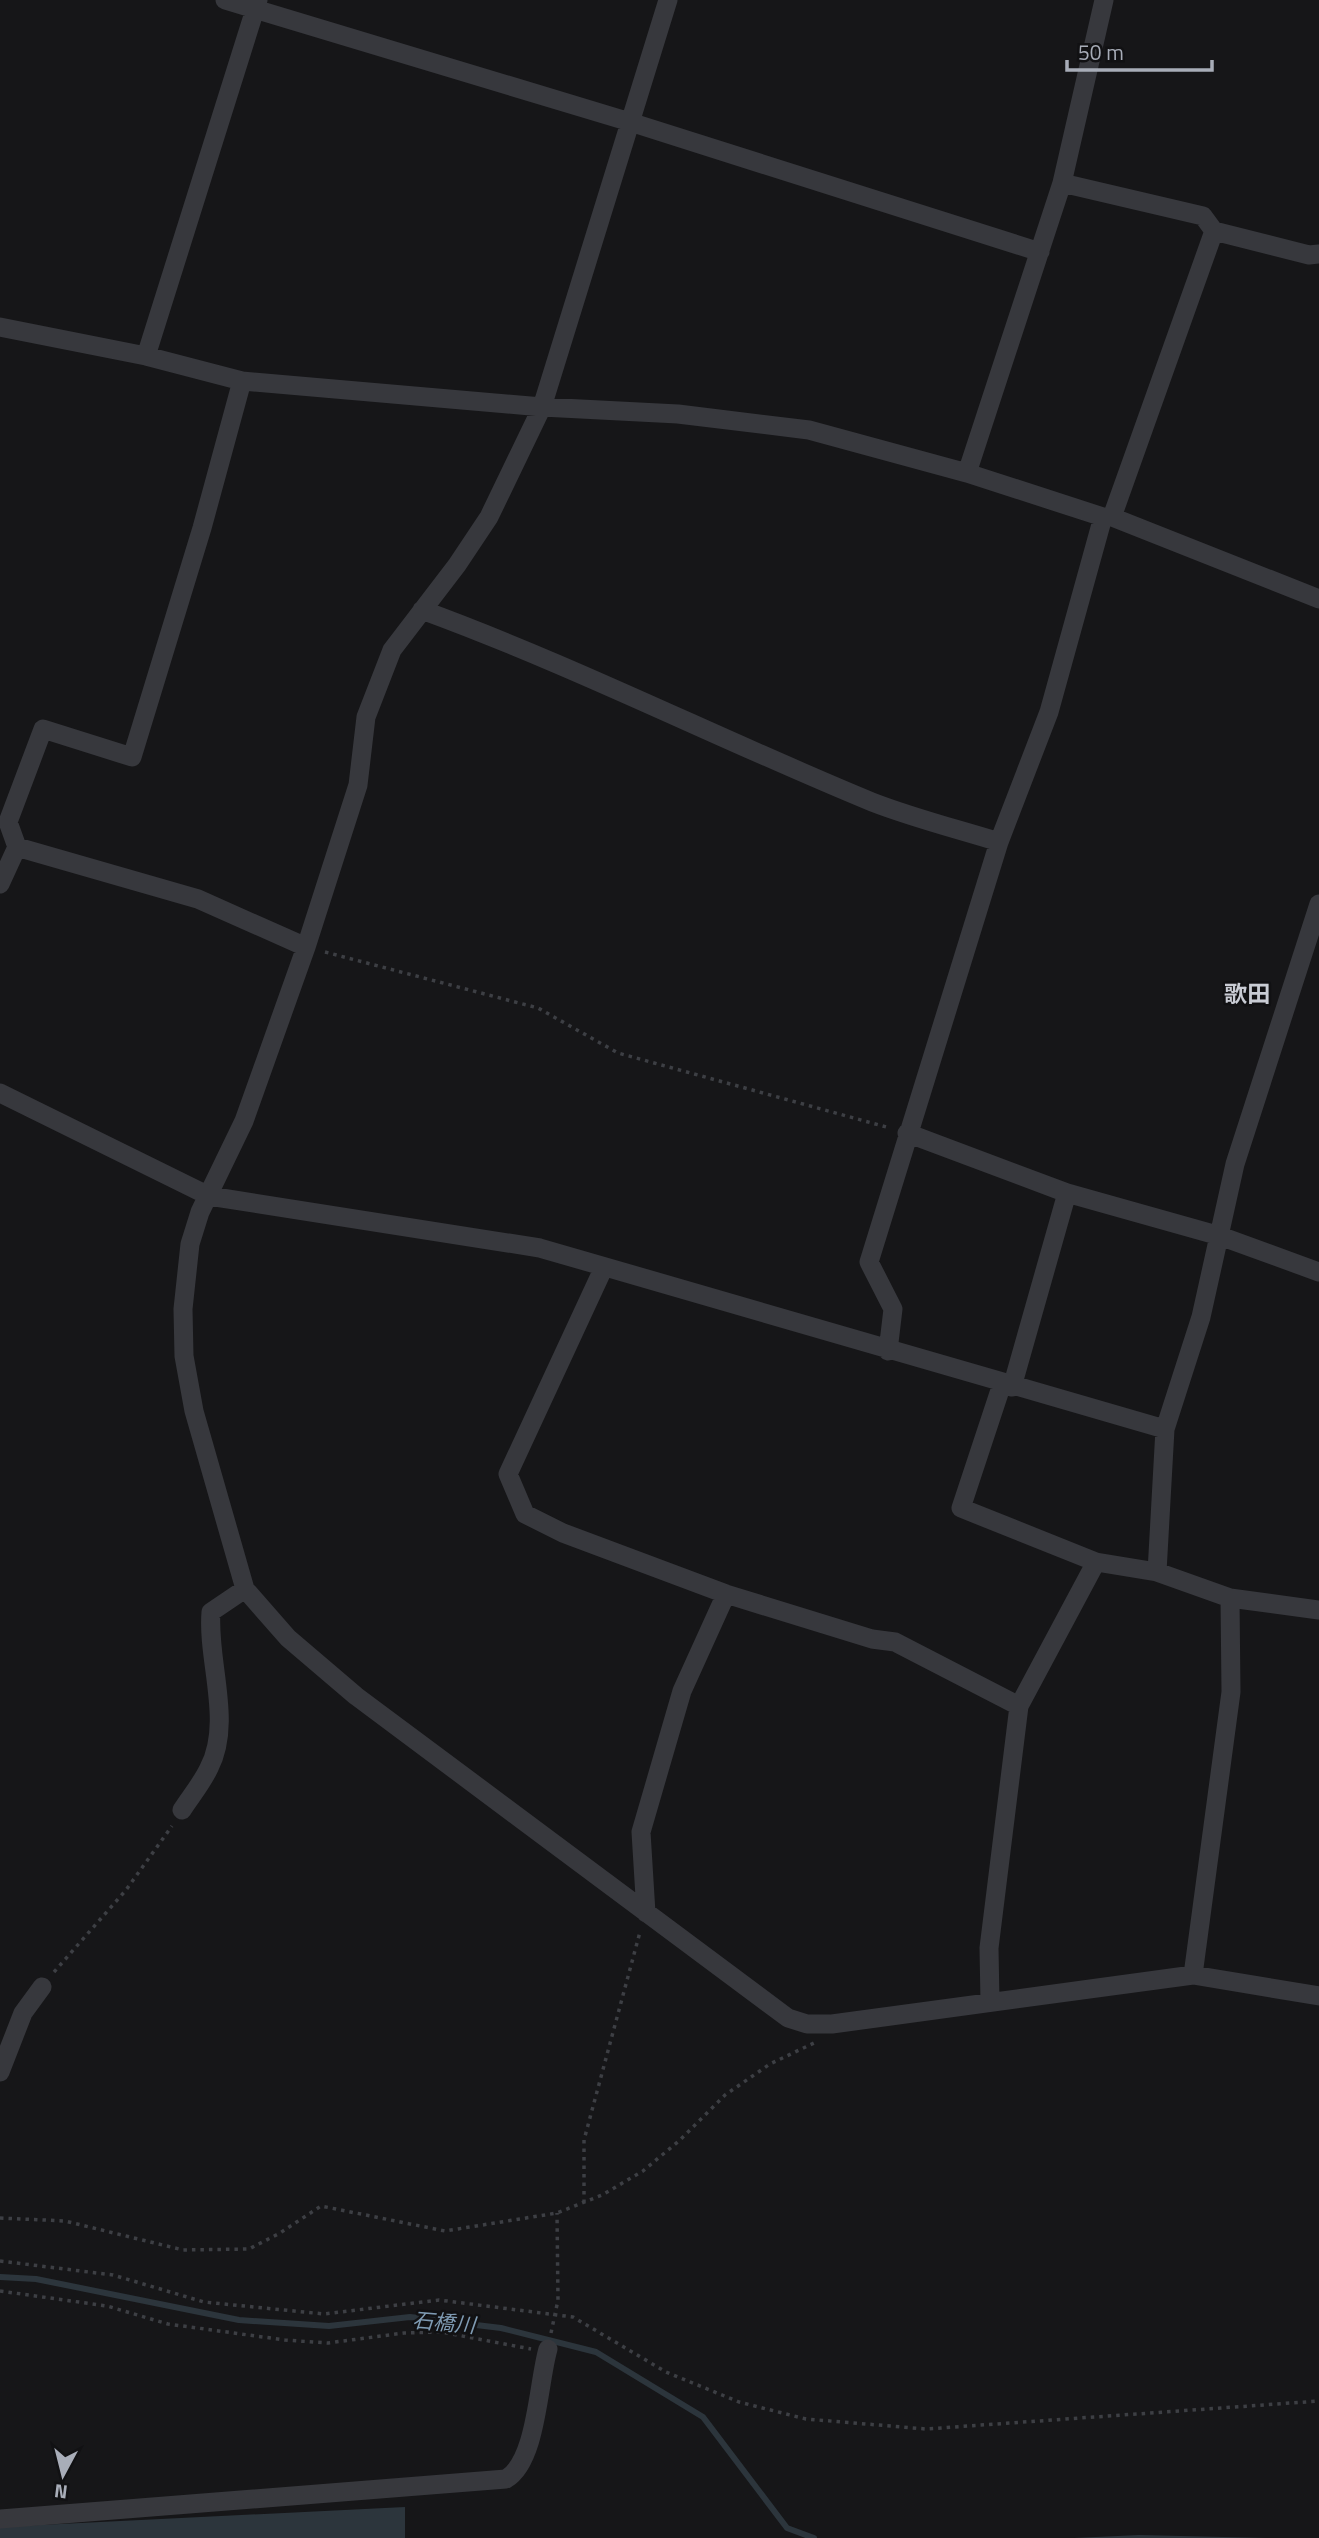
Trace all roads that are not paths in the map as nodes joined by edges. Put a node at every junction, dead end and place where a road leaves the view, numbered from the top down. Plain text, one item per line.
1 (225, 0) edge
2 (667, 0) edge
3 (1104, 0) edge
4 (256, 5) edge
5 (630, 122) junction
6 (1062, 183) junction
7 (1214, 231) junction
8 (1040, 252) junction
9 (1319, 254) edge
10 (0, 327) edge
11 (146, 356) junction
12 (242, 381) junction
13 (542, 407) junction
14 (967, 473) junction
15 (1108, 517) junction
16 (1319, 599) edge
17 (422, 610) junction
18 (999, 842) junction
19 (17, 848) junction
20 (0, 884) edge
21 (1319, 904) edge
22 (306, 947) junction
23 (0, 1093) edge
24 (907, 1133) junction
25 (1067, 1193) junction
26 (209, 1196) junction
27 (1220, 1236) junction
28 (604, 1267) junction
29 (1319, 1272) edge
30 (888, 1350) junction
31 (1007, 1385) junction
32 (1165, 1430) junction
33 (1096, 1562) junction
34 (1157, 1572) junction
35 (245, 1589) junction
36 (726, 1594) junction
37 (1230, 1598) junction
38 (1319, 1609) edge
39 (1019, 1706) junction
40 (182, 1810) road end
41 (646, 1913) junction
42 (1193, 1975) junction
43 (42, 1987) road end
44 (1319, 1996) edge
45 (990, 2002) junction
46 (0, 2072) edge
47 (547, 2351) road end
48 (0, 2519) edge

1 - 4 street
2 - 5 street
3 - 6 street
4 - 5 street
4 - 11 street
5 - 8 street
5 - 13 street
6 - 7 street
6 - 8 street
7 - 9 street
7 - 15 street
8 - 14 street
10 - 11 street
11 - 12 street
12 - 13 street
12 - 19 street
13 - 14 street
13 - 17 street
14 - 15 street
15 - 16 street
15 - 18 street
17 - 18 street
17 - 22 street
18 - 24 street
19 - 20 street
19 - 22 street
21 - 27 street
22 - 26 street
23 - 26 street
24 - 25 street
24 - 30 street
25 - 27 street
25 - 31 street
26 - 28 street
26 - 35 street
27 - 29 street
27 - 32 street
28 - 30 street
28 - 36 street
30 - 31 street
31 - 32 street
31 - 33 street
32 - 34 street
33 - 34 street
33 - 39 street
34 - 37 street
35 - 40 street
35 - 41 street
36 - 39 street
36 - 41 street
37 - 38 street
37 - 42 street
39 - 45 street
41 - 45 street
42 - 44 street
42 - 45 street
43 - 46 street
47 - 48 street

